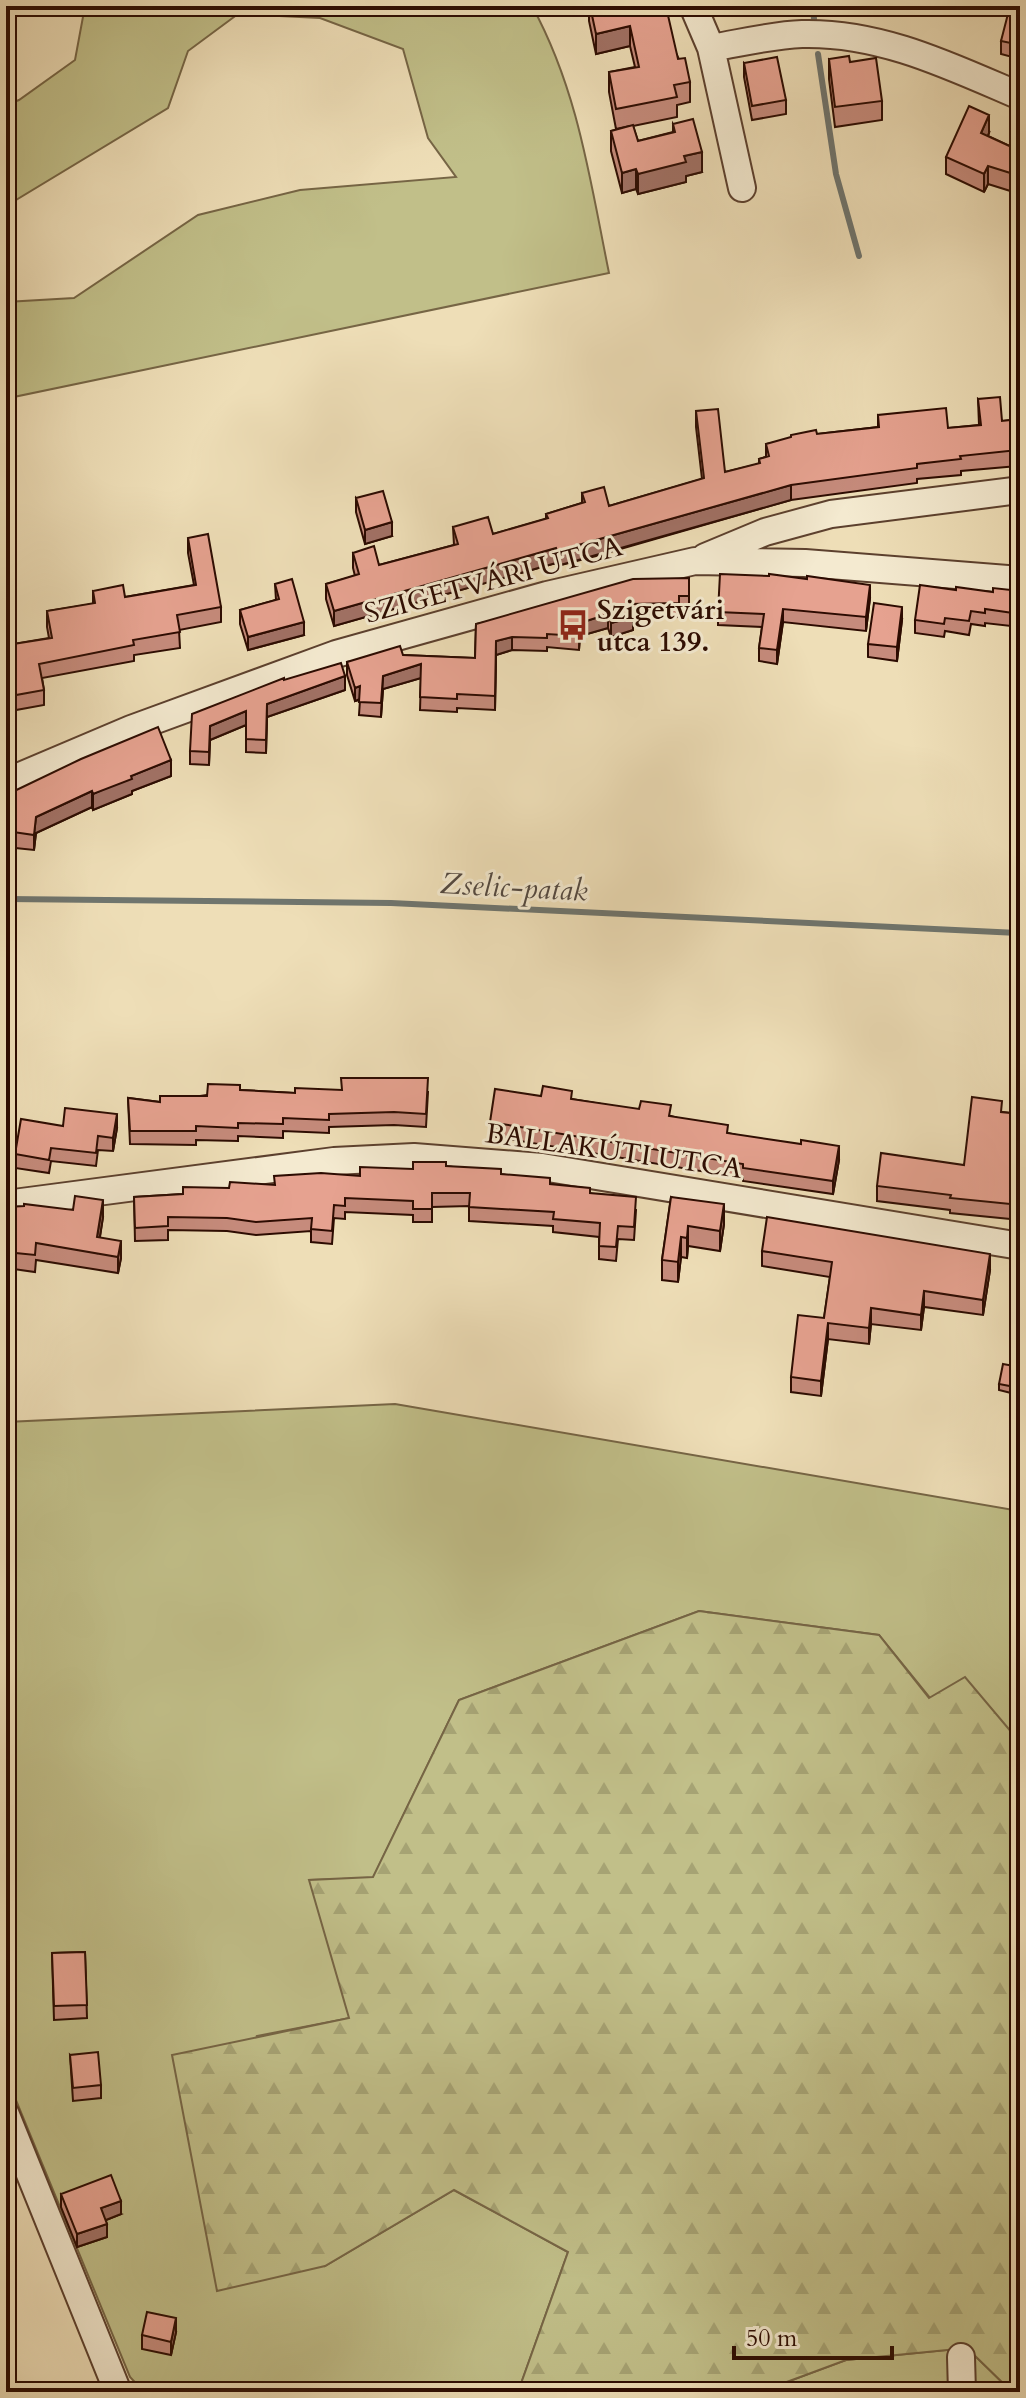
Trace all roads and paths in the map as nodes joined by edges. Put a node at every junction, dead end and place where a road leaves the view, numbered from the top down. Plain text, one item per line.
1 (693, 6) edge
2 (711, 48) junction
3 (1020, 96) edge
4 (742, 188) dead end
5 (1020, 490) edge
6 (695, 561) junction
7 (1020, 580) edge
8 (6, 782) edge
9 (6, 1204) edge
10 (1020, 1246) edge
11 (6, 2115) edge
12 (961, 2357) dead end
13 (118, 2392) edge
14 (962, 2392) edge

1 - 2 street
2 - 3 street
2 - 4 street
5 - 6 street
6 - 7 street, SZIGETVÁRI UTCA
6 - 8 street, SZIGETVÁRI UTCA
9 - 10 street, BALLAKÚTI UTCA
11 - 13 street
12 - 14 street

